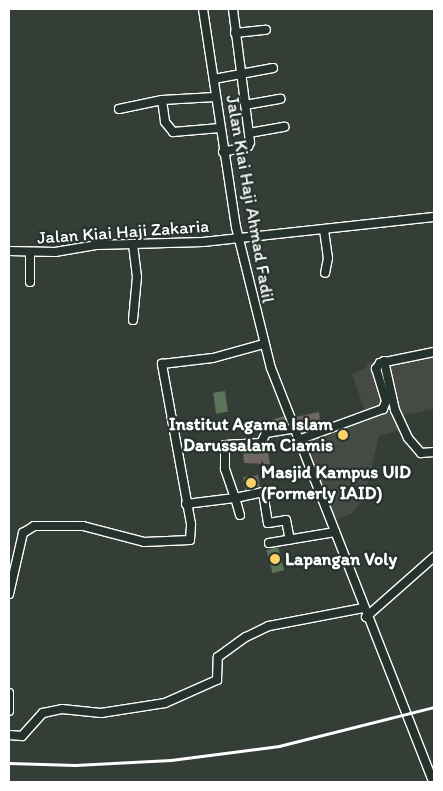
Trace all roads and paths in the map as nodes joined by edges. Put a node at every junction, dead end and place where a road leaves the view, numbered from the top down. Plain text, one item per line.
1 (203, 9) edge
2 (233, 9) edge
3 (266, 30) dead end
4 (235, 33) junction
5 (273, 68) dead end
6 (241, 75) junction
7 (214, 79) junction
8 (215, 97) junction
9 (280, 99) dead end
10 (162, 100) junction
11 (245, 105) junction
12 (118, 109) dead end
13 (284, 127) dead end
14 (220, 128) junction
15 (249, 133) junction
16 (223, 152) junction
17 (434, 218) edge
18 (324, 230) junction
19 (238, 238) junction
20 (133, 244) junction
21 (9, 250) edge
22 (30, 252) junction
23 (325, 273) dead end
24 (30, 282) dead end
25 (133, 320) dead end
26 (264, 344) junction
27 (434, 352) edge
28 (384, 361) junction
29 (296, 428) junction
30 (300, 439) junction
31 (434, 452) edge
32 (235, 498) junction
33 (186, 504) junction
34 (240, 515) dead end
35 (335, 532) junction
36 (290, 540) junction
37 (269, 543) dead end
38 (434, 558) edge
39 (9, 594) edge
40 (363, 608) junction
41 (366, 618) junction
42 (9, 693) edge
43 (9, 711) edge
44 (9, 735) edge
45 (433, 782) edge

1 - 7 street, Jalan Kiai Haji Ahmad Fadil
2 - 4 street
3 - 4 street
4 - 6 street
5 - 6 street
6 - 7 street
6 - 11 street
7 - 8 street, Jalan Kiai Haji Ahmad Fadil
8 - 10 street
8 - 14 street, Jalan Kiai Haji Ahmad Fadil
9 - 11 street
10 - 12 street
10 - 14 street
11 - 15 street
13 - 15 street
14 - 16 street, Jalan Kiai Haji Ahmad Fadil
15 - 16 street
16 - 19 street, Jalan Kiai Haji Ahmad Fadil
17 - 18 street, Jalan Kiai Haji Zakaria
18 - 19 street, Jalan Kiai Haji Zakaria
18 - 23 street
19 - 20 street, Jalan Kiai Haji Zakaria
19 - 26 street, Jalan Kiai Haji Ahmad Fadil
20 - 22 street, Jalan Kiai Haji Zakaria
20 - 25 street
21 - 22 street, Jalan Kiai Haji Zakaria
22 - 24 street
26 - 29 street, Jalan Kiai Haji Ahmad Fadil
26 - 33 street
27 - 28 street
28 - 30 street
28 - 31 street
29 - 30 street, Jalan Kiai Haji Ahmad Fadil
29 - 32 street
30 - 35 street, Jalan Kiai Haji Ahmad Fadil
32 - 33 street
32 - 34 street
32 - 36 street
33 - 39 street
35 - 36 street
35 - 40 street, Jalan Kiai Haji Ahmad Fadil
36 - 37 street
38 - 41 street
40 - 41 street, Jalan Kiai Haji Ahmad Fadil
40 - 44 street
41 - 45 street, Jalan Kiai Haji Ahmad Fadil
42 - 43 street

